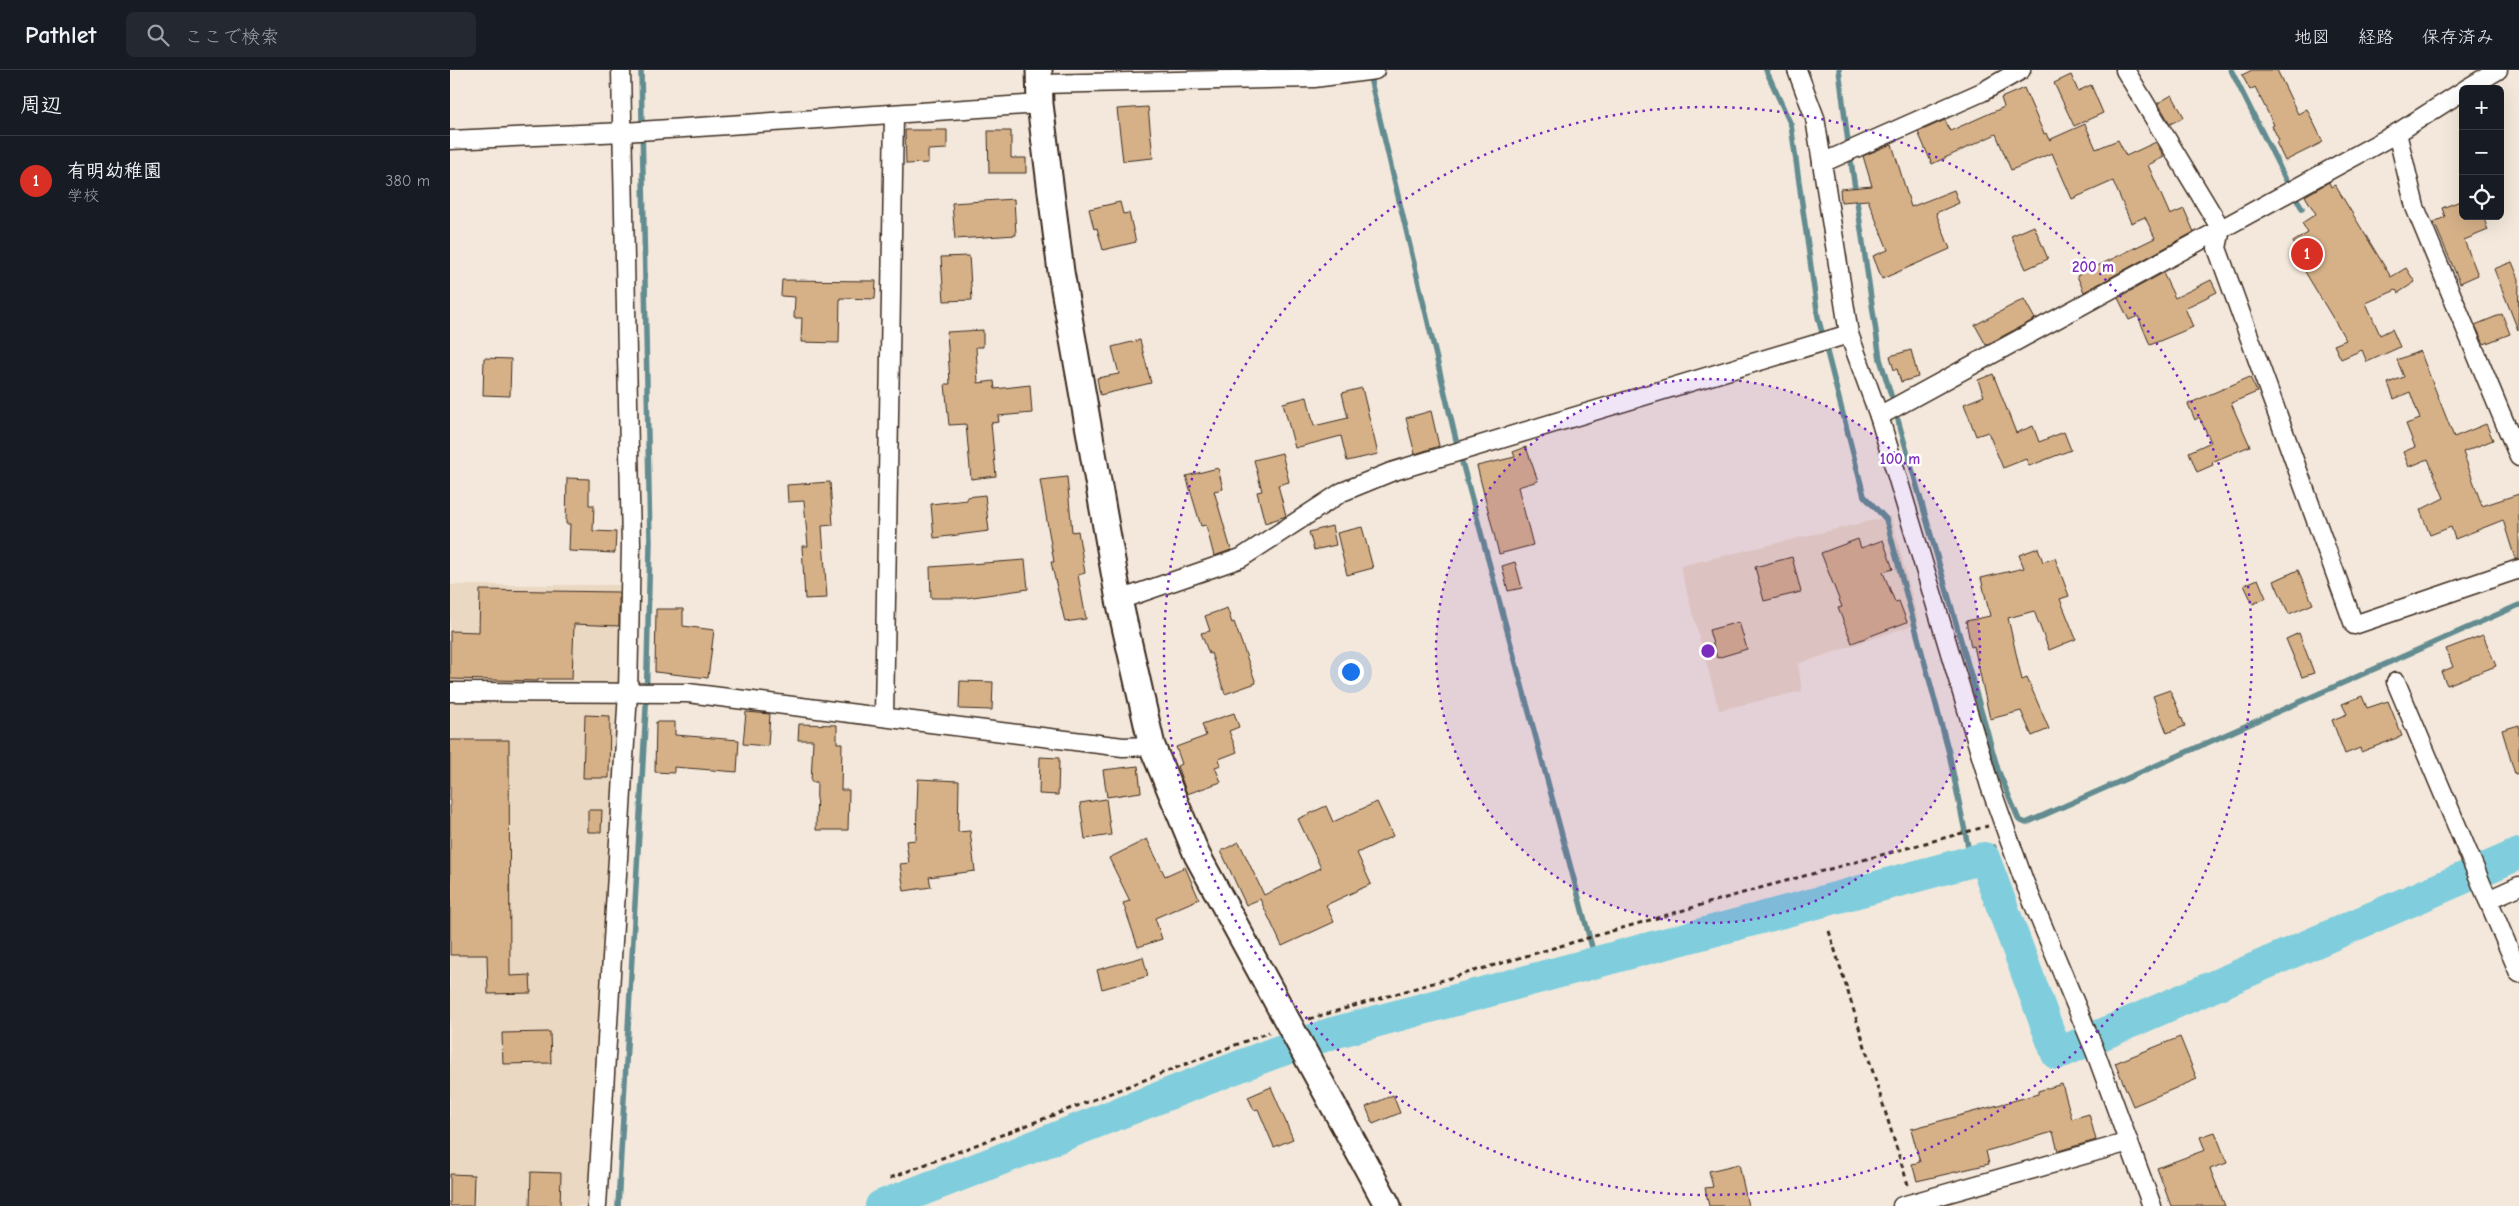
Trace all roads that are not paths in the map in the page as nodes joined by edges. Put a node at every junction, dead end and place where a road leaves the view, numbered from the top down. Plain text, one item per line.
1 (622, 70) edge
2 (1375, 70) edge
3 (1797, 70) edge
4 (2021, 70) edge
5 (2125, 70) edge
6 (2498, 70) edge
7 (2479, 74) edge
8 (2469, 85) edge
9 (1040, 86) edge
10 (2459, 94) edge
11 (894, 115) junction
12 (624, 132) junction
13 (2397, 133) junction
14 (450, 140) edge
15 (1822, 163) junction
16 (2220, 229) junction
17 (1841, 336) junction
18 (1879, 416) junction
19 (2519, 457) edge
20 (2519, 569) edge
21 (1119, 600) junction
22 (2396, 682) dead end
23 (450, 692) edge
24 (628, 692) junction
25 (884, 716) junction
26 (1152, 746) junction
27 (2519, 886) edge
28 (2484, 892) junction
29 (2519, 973) edge
30 (2128, 1142) junction
31 (1908, 1204) edge
32 (597, 1206) edge
33 (1388, 1206) edge
34 (2152, 1206) edge

1 - 12 street
2 - 9 street
3 - 15 street
4 - 15 street
5 - 16 street
6 - 7 street
7 - 8 street
9 - 11 street
9 - 21 street
10 - 13 street
11 - 12 street
11 - 25 street
12 - 14 street
12 - 24 street
13 - 16 street
13 - 19 street
15 - 17 street
16 - 18 street
16 - 20 street
17 - 18 street
17 - 21 street
18 - 30 street
21 - 26 street
22 - 28 street
23 - 24 street
24 - 25 street
24 - 32 street
25 - 26 street
26 - 33 street
27 - 28 street
28 - 29 street
30 - 31 street
30 - 34 street

